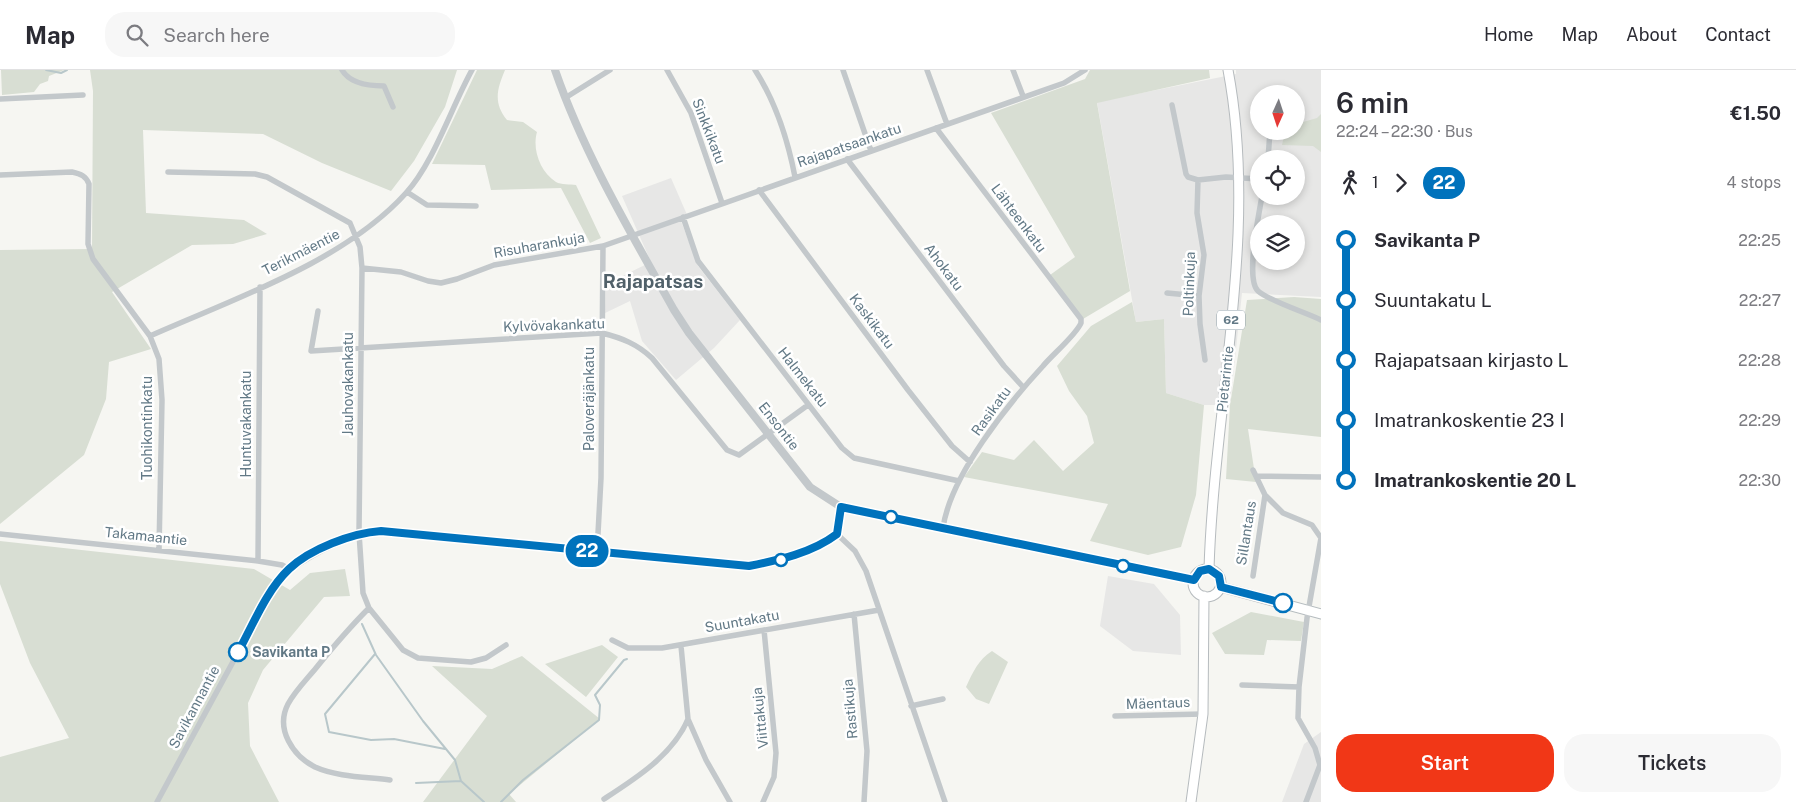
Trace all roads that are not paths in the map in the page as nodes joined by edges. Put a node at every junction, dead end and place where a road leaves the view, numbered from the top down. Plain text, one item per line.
1 (342, 70) edge
2 (472, 70) edge
3 (555, 70) edge
4 (610, 70) edge
5 (667, 70) edge
6 (755, 70) edge
7 (843, 70) edge
8 (927, 70) edge
9 (1013, 70) edge
10 (1085, 70) edge
11 (1228, 70) edge
12 (83, 94) dead end
13 (1023, 96) junction
14 (565, 98) junction
15 (0, 99) edge
16 (1172, 105) dead end
17 (393, 107) dead end
18 (947, 124) junction
19 (936, 128) junction
20 (870, 151) junction
21 (848, 159) junction
22 (168, 172) dead end
23 (0, 175) edge
24 (795, 177) junction
25 (1239, 178) junction
26 (1250, 179) edge
27 (1198, 180) junction
28 (759, 190) junction
29 (407, 192) junction
30 (722, 203) junction
31 (1261, 205) edge
32 (476, 206) dead end
33 (683, 216) junction
34 (633, 234) junction
35 (357, 236) junction
36 (603, 246) junction
37 (362, 268) junction
38 (260, 287) junction
39 (1167, 293) dead end
40 (1199, 296) junction
41 (318, 311) dead end
42 (1321, 320) edge
43 (1082, 323) joint
44 (602, 333) junction
45 (150, 336) junction
46 (360, 349) junction
47 (1205, 360) dead end
48 (1023, 387) junction
49 (808, 405) junction
50 (768, 433) junction
51 (970, 462) junction
52 (1321, 477) edge
53 (959, 480) junction
54 (1265, 495) junction
55 (841, 507) junction
56 (943, 528) junction
57 (359, 533) junction
58 (0, 534) edge
59 (837, 534) junction
60 (1321, 537) edge
61 (159, 550) junction
62 (597, 552) junction
63 (258, 561) junction
64 (289, 569) junction
65 (1209, 569) junction
66 (1253, 576) dead end
67 (1194, 580) junction
68 (1221, 587) junction
69 (1204, 596) junction
70 (369, 608) junction
71 (879, 610) junction
72 (1308, 610) junction
73 (854, 614) junction
74 (1321, 614) edge
75 (764, 630) junction
76 (612, 640) dead end
77 (506, 645) dead end
78 (681, 646) junction
79 (1242, 685) dead end
80 (1299, 686) junction
81 (943, 699) dead end
82 (911, 706) junction
83 (1202, 714) junction
84 (1114, 716) dead end
85 (688, 719) junction
86 (1320, 765) edge
87 (390, 780) dead end
88 (604, 799) dead end
89 (157, 802) edge
90 (730, 802) edge
91 (763, 802) edge
92 (864, 802) edge
93 (945, 802) edge
94 (1192, 802) edge
95 (1306, 802) edge

1 - 17 street
2 - 29 street, Terikmäentie
3 - 14 street, Ensontie
4 - 14 street
5 - 30 street, Sinkkikatu
6 - 24 street
7 - 20 street
8 - 18 street
9 - 13 street
10 - 13 street, Rajapatsaankatu
11 - 25 main road, Pietarintie / 62
12 - 15 street
13 - 18 street, Rajapatsaankatu
14 - 34 street, Ensontie
16 - 27 street
18 - 19 street, Rajapatsaankatu
19 - 20 street, Rajapatsaankatu
19 - 43 street, Lähteenkatu
20 - 21 street, Rajapatsaankatu
21 - 24 street, Rajapatsaankatu
21 - 48 street, Ahokatu
22 - 35 street
23 - 45 street, Tuohikontinkatu
24 - 28 street, Rajapatsaankatu
25 - 26 street
25 - 27 street
25 - 65 main road, Pietarintie / 62
27 - 40 street, Poltinkuja
28 - 30 street, Rajapatsaankatu
28 - 51 street, Kaskikatu
29 - 32 street
29 - 35 street, Terikmäentie
30 - 33 street, Rajapatsaankatu
31 - 42 street
33 - 34 street, Rajapatsaankatu
33 - 49 street, Halmekatu
34 - 36 street, Risuharankuja
34 - 50 street, Ensontie
35 - 37 street, Jauhovakankatu
35 - 38 street, Terikmäentie
36 - 37 street, Risuharankuja
36 - 44 street, Paloveräjänkatu
37 - 46 street, Jauhovakankatu
38 - 45 street, Terikmäentie
38 - 63 street, Huntuvakankatu
39 - 40 street
40 - 47 street, Poltinkuja
41 - 46 street, Kylvövakankatu
43 - 48 street, Rasikatu
44 - 46 street, Kylvövakankatu
44 - 50 street, Kylvövakankatu
44 - 62 street, Paloveräjänkatu
45 - 61 street, Tuohikontinkatu
46 - 57 street, Jauhovakankatu
48 - 51 street, Rasikatu
49 - 50 street, Kylvövakankatu
49 - 53 street, Halmekatu
50 - 55 street, Ensontie
51 - 53 street, Rasikatu
52 - 54 street, Sillantaus
53 - 56 street, Rasikatu
54 - 60 street, Sillantaus
54 - 66 street, Sillantaus
55 - 56 street
55 - 59 street
56 - 67 street
57 - 62 street, Savikannantie
57 - 64 street, Savikannantie
57 - 70 street, Jauhovakankatu
58 - 61 street, Takamaantie
59 - 62 street, Savikannantie
59 - 71 street
60 - 72 street, Sillantaus
61 - 63 street, Takamaantie
63 - 64 street, Takamaantie
64 - 89 street, Savikannantie
65 - 67 main road
65 - 68 main road
67 - 69 main road
68 - 69 main road
68 - 72 main road
69 - 83 main road
70 - 77 street
70 - 87 street
71 - 73 street, Suuntakatu
71 - 82 street
72 - 74 main road
72 - 80 street, Sillantaus
73 - 75 street, Suuntakatu
73 - 92 street, Rastikuja
75 - 78 street, Suuntakatu
75 - 91 street, Viittakuja
76 - 78 street, Suuntakatu
78 - 85 street
79 - 80 street
80 - 86 street, Sillantaus
81 - 82 street
82 - 93 street
83 - 84 street, Mäentaus
83 - 94 main road
85 - 88 street
85 - 90 street
86 - 95 street

